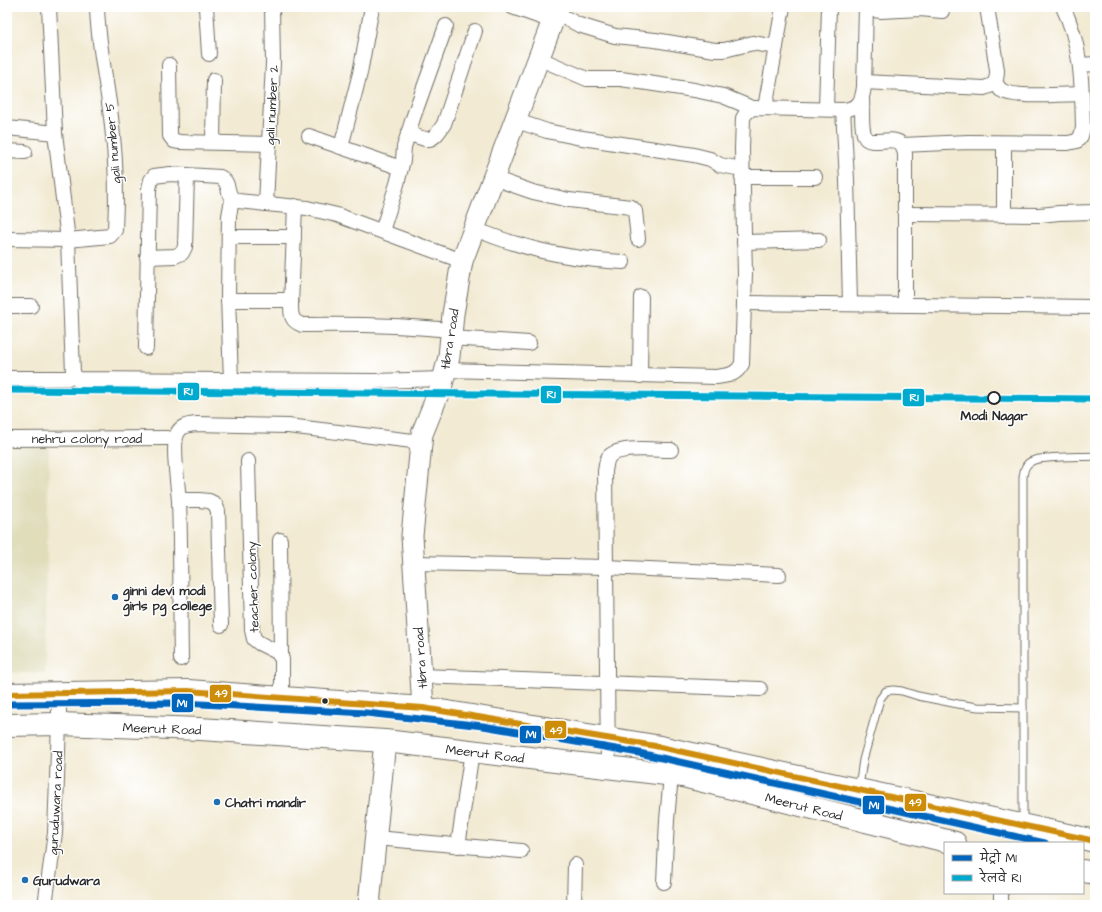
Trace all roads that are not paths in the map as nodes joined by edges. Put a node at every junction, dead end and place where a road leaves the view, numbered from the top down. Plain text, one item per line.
1 (49, 7) edge
2 (97, 7) edge
3 (206, 7) edge
4 (272, 7) edge
5 (372, 7) edge
6 (512, 7) edge
7 (783, 7) edge
8 (829, 7) edge
9 (987, 7) edge
10 (1063, 7) edge
11 (866, 8) edge
12 (942, 11) dead end
13 (555, 14) edge
14 (446, 26) dead end
15 (475, 30) dead end
16 (776, 47) junction
17 (209, 54) dead end
18 (538, 58) junction
19 (1095, 64) edge
20 (169, 65) dead end
21 (1080, 65) junction
22 (214, 80) dead end
23 (864, 82) junction
24 (995, 83) junction
25 (1082, 94) junction
26 (862, 99) junction
27 (759, 108) junction
28 (826, 110) junction
29 (843, 110) junction
30 (514, 120) junction
31 (7, 128) edge
32 (1088, 132) edge
33 (55, 133) junction
34 (408, 133) junction
35 (309, 136) dead end
36 (213, 142) junction
37 (1004, 143) junction
38 (269, 144) junction
39 (902, 145) junction
40 (341, 147) junction
41 (7, 151) edge
42 (25, 152) dead end
43 (401, 168) junction
44 (742, 173) junction
45 (187, 175) junction
46 (814, 177) dead end
47 (493, 178) junction
48 (232, 199) junction
49 (266, 204) junction
50 (295, 206) junction
51 (1095, 212) edge
52 (906, 214) junction
53 (1004, 215) junction
54 (474, 229) junction
55 (382, 231) junction
56 (294, 237) junction
57 (229, 238) junction
58 (7, 239) edge
59 (638, 239) dead end
60 (68, 240) junction
61 (819, 240) dead end
62 (744, 242) junction
63 (147, 257) junction
64 (462, 261) junction
65 (623, 262) dead end
66 (641, 297) dead end
67 (228, 300) junction
68 (291, 300) junction
69 (744, 303) junction
70 (850, 303) junction
71 (905, 305) junction
72 (7, 306) edge
73 (31, 306) dead end
74 (1095, 307) edge
75 (451, 334) junction
76 (529, 343) dead end
77 (146, 348) dead end
78 (444, 374) junction
79 (74, 376) junction
80 (640, 376) junction
81 (7, 378) edge
82 (231, 380) junction
83 (167, 438) dead end
84 (7, 439) edge
85 (421, 442) junction
86 (671, 450) dead end
87 (1095, 456) edge
88 (248, 461) dead end
89 (179, 500) junction
90 (280, 540) dead end
91 (414, 563) junction
92 (605, 567) junction
93 (779, 576) dead end
94 (221, 625) dead end
95 (281, 657) junction
96 (181, 659) dead end
97 (420, 676) junction
98 (607, 682) junction
99 (760, 689) dead end
100 (59, 693) junction
101 (7, 694) edge
102 (282, 698) junction
103 (423, 708) junction
104 (1023, 708) junction
105 (59, 724) junction
106 (7, 725) edge
107 (607, 738) junction
108 (386, 741) junction
109 (472, 751) junction
110 (608, 767) junction
111 (671, 775) junction
112 (858, 790) junction
113 (1023, 825) junction
114 (376, 838) junction
115 (1095, 841) edge
116 (951, 842) edge
117 (458, 846) junction
118 (521, 851) dead end
119 (575, 865) dead end
120 (1084, 871) edge
121 (1095, 873) edge
122 (664, 882) dead end
123 (1000, 894) edge
124 (46, 905) edge
125 (369, 905) edge
126 (574, 905) edge
127 (1001, 905) edge

1 - 33 street
2 - 60 street, gali number 5
3 - 17 street
4 - 38 street, gali number 2
5 - 40 street
6 - 13 street
7 - 16 street
8 - 28 street
9 - 24 street
10 - 21 street
11 - 12 street
11 - 23 street
13 - 16 street
13 - 18 street, tibra road
14 - 34 street
15 - 34 street
16 - 27 street
18 - 27 street
18 - 30 street, tibra road
19 - 21 street
20 - 36 street
21 - 25 street
22 - 36 street
23 - 24 street
23 - 26 street
24 - 25 street
25 - 32 street
26 - 29 street
26 - 39 street
27 - 28 street
27 - 44 street
28 - 29 street
29 - 70 street
30 - 44 street
30 - 47 street, tibra road
31 - 33 street
32 - 37 street
33 - 60 street
34 - 43 street
35 - 40 street
36 - 38 street
37 - 39 street
37 - 53 street
38 - 49 street, gali number 2
39 - 52 street
40 - 43 street
41 - 42 street
43 - 55 street
44 - 46 street
44 - 62 street
45 - 48 street
45 - 63 street
45 - 63 street
47 - 54 street, tibra road
47 - 59 street
48 - 49 street
48 - 57 street
49 - 50 street
50 - 55 street
50 - 56 street
51 - 53 street
52 - 53 street
52 - 71 street
54 - 64 street, tibra road
54 - 65 street
55 - 64 street
56 - 57 street
56 - 68 street
57 - 67 street
58 - 60 street, gali number 5
60 - 79 street
61 - 62 street
62 - 69 street
63 - 77 street
64 - 75 street, tibra road
66 - 80 street
67 - 68 street
67 - 82 street
68 - 75 street
69 - 70 street
69 - 80 street
70 - 71 street
71 - 74 street
72 - 73 street
75 - 76 street
75 - 78 street, tibra road
78 - 80 street
78 - 82 street
78 - 85 street, tibra road
79 - 81 street
79 - 82 street
83 - 84 street, nehru colony road
85 - 89 street
85 - 91 street, tibra road
86 - 92 street
87 - 104 lane
88 - 95 street, teacher colony
89 - 94 street
89 - 96 street
90 - 95 street
91 - 92 street
91 - 97 street, tibra road
92 - 93 street
92 - 98 street
95 - 102 street
97 - 98 street
97 - 103 street, tibra road
98 - 99 street
98 - 107 street
100 - 101 highway, Meerut Road
100 - 102 highway, Meerut Road
100 - 105 street, guruduwara road
102 - 103 highway, Meerut Road
103 - 107 highway, Meerut Road
104 - 112 lane
104 - 113 lane
105 - 106 highway, Meerut Road
105 - 108 highway, Meerut Road
105 - 124 street, guruduwara road
107 - 110 street
107 - 112 highway, Meerut Road
108 - 109 highway, Meerut Road
108 - 114 street
109 - 110 highway, Meerut Road
109 - 117 street
110 - 111 highway, Meerut Road
111 - 116 highway, Meerut Road
111 - 122 street
112 - 113 highway, Meerut Road
113 - 115 highway, Meerut Road
114 - 117 street
114 - 125 street
117 - 118 street
119 - 126 street
120 - 121 highway
123 - 127 street

